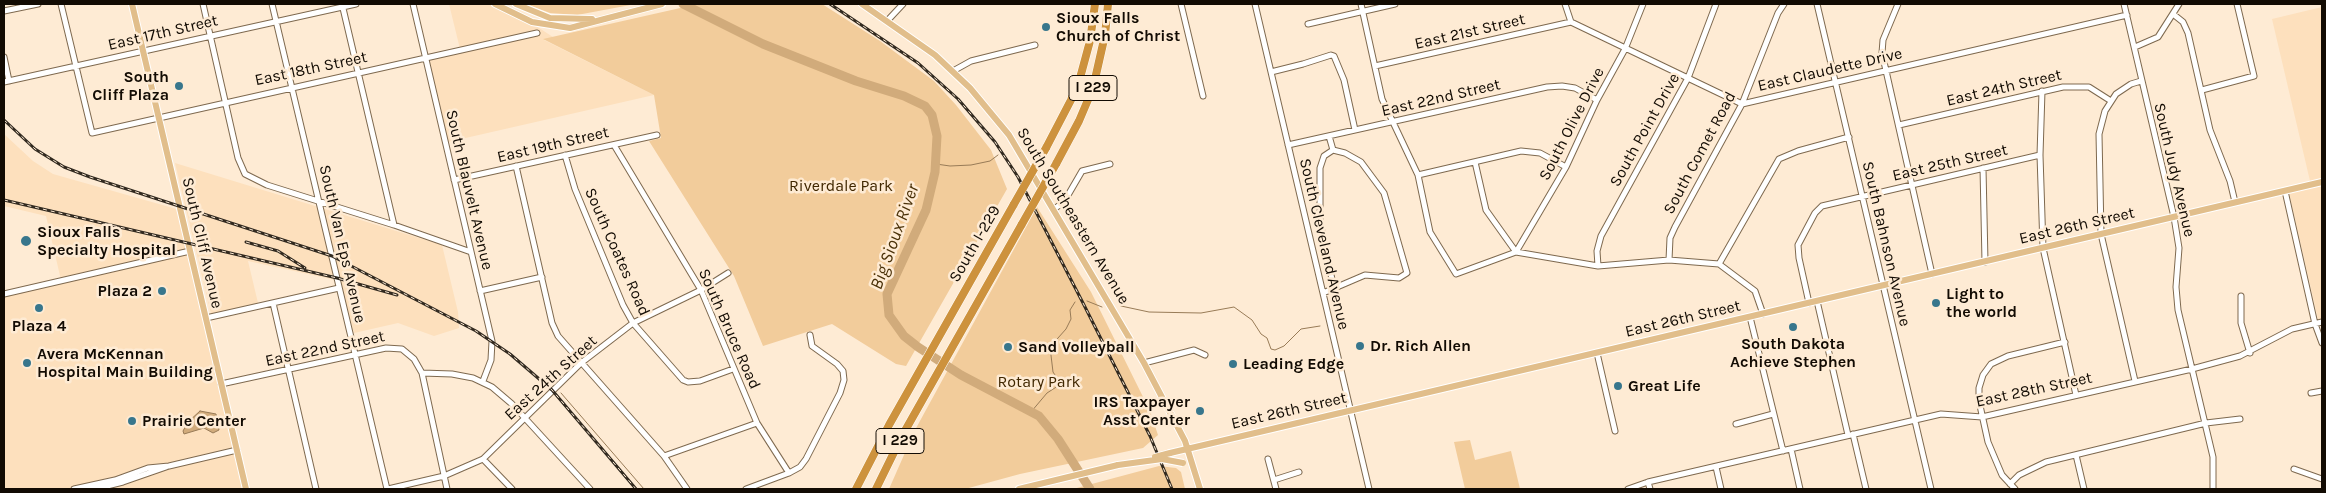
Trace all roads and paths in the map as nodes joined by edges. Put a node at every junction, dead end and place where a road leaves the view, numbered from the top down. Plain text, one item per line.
1 (38, 4) edge
2 (62, 4) edge
3 (132, 4) edge
4 (202, 4) edge
5 (272, 4) edge
6 (356, 4) edge
7 (413, 4) edge
8 (495, 4) edge
9 (516, 4) edge
10 (662, 4) edge
11 (862, 4) edge
12 (903, 4) edge
13 (1095, 4) edge
14 (1108, 4) edge
15 (1181, 4) edge
16 (1255, 4) edge
17 (1361, 4) edge
18 (1395, 4) edge
19 (1565, 4) edge
20 (1643, 4) edge
21 (1716, 4) edge
22 (1784, 4) edge
23 (1818, 4) edge
24 (1898, 4) edge
25 (2124, 4) edge
26 (2179, 4) edge
27 (2237, 4) edge
28 (343, 5) edge
29 (4, 11) edge
30 (1362, 11) junction
31 (2173, 14) junction
32 (2126, 15) junction
33 (598, 19) junction
34 (888, 20) junction
35 (276, 21) junction
36 (1571, 22) junction
37 (1308, 24) dead end
38 (537, 32) dead end
39 (210, 35) junction
40 (1035, 45) dead end
41 (2135, 47) junction
42 (1625, 49) junction
43 (143, 50) junction
44 (4, 57) edge
45 (425, 58) junction
46 (76, 66) junction
47 (1375, 66) junction
48 (1885, 70) junction
49 (953, 71) junction
50 (1271, 72) junction
51 (358, 73) junction
52 (1688, 78) junction
53 (6, 81) edge
54 (2141, 81) junction
55 (1836, 82) junction
56 (292, 87) junction
57 (2202, 90) junction
58 (2042, 91) junction
59 (1203, 96) dead end
60 (1597, 100) junction
61 (2111, 101) junction
62 (225, 102) junction
63 (1742, 104) junction
64 (158, 117) junction
65 (1393, 121) junction
66 (1899, 125) junction
67 (1355, 130) junction
68 (657, 135) dead end
69 (1329, 136) junction
70 (1849, 137) junction
71 (614, 144) junction
72 (1288, 145) junction
73 (1333, 150) junction
74 (565, 155) junction
75 (2040, 155) junction
76 (1475, 162) junction
77 (1110, 164) dead end
78 (516, 166) junction
79 (1566, 167) junction
80 (1983, 168) junction
81 (1418, 175) junction
82 (454, 180) junction
83 (2322, 182) edge
84 (1912, 184) junction
85 (2285, 191) junction
86 (1862, 195) junction
87 (319, 201) junction
88 (2235, 202) junction
89 (1054, 209) junction
90 (2174, 217) junction
91 (394, 225) junction
92 (2101, 234) junction
93 (2043, 248) junction
94 (190, 251) junction
95 (471, 252) junction
96 (1516, 252) junction
97 (1669, 260) junction
98 (1985, 262) junction
99 (1719, 264) junction
100 (1598, 266) junction
101 (728, 274) dead end
102 (1932, 274) junction
103 (542, 277) junction
104 (1884, 286) junction
105 (339, 288) junction
106 (1334, 289) junction
107 (701, 290) junction
108 (480, 291) junction
109 (1323, 293) junction
110 (4, 294) edge
111 (2241, 296) dead end
112 (1813, 302) junction
113 (272, 303) junction
114 (1763, 314) junction
115 (1750, 317) junction
116 (206, 318) junction
117 (2322, 322) edge
118 (633, 323) junction
119 (2315, 324) junction
120 (810, 335) dead end
121 (2065, 342) junction
122 (2322, 343) edge
123 (1596, 353) junction
124 (2250, 353) junction
125 (355, 355) junction
126 (1206, 355) dead end
127 (581, 362) junction
128 (1144, 363) junction
129 (2192, 368) junction
130 (733, 369) junction
131 (288, 370) junction
132 (422, 373) junction
133 (482, 381) junction
134 (2135, 381) junction
135 (221, 384) junction
136 (2322, 391) edge
137 (2311, 393) dead end
138 (2076, 395) junction
139 (1351, 411) junction
140 (1773, 414) junction
141 (524, 417) junction
142 (1982, 417) junction
143 (1914, 419) junction
144 (2240, 419) dead end
145 (757, 423) junction
146 (2206, 423) junction
147 (1736, 424) dead end
148 (1615, 431) dead end
149 (1850, 435) junction
150 (1188, 448) junction
151 (237, 450) junction
152 (1791, 450) junction
153 (1783, 451) junction
154 (2076, 454) junction
155 (664, 456) junction
156 (483, 459) junction
157 (1268, 459) dead end
158 (1118, 465) junction
159 (169, 466) junction
160 (1716, 467) junction
161 (2294, 469) dead end
162 (1195, 470) junction
163 (1299, 472) dead end
164 (789, 474) junction
165 (444, 476) junction
166 (2322, 479) edge
167 (1274, 480) junction
168 (1648, 482) junction
169 (1050, 483) junction
170 (2010, 484) junction
171 (74, 489) edge
172 (95, 489) edge
173 (246, 489) edge
174 (316, 489) edge
175 (387, 489) edge
176 (447, 489) edge
177 (512, 489) edge
178 (590, 489) edge
179 (688, 489) edge
180 (746, 489) edge
181 (856, 489) edge
182 (876, 489) edge
183 (1019, 489) edge
184 (1035, 489) edge
185 (1200, 489) edge
186 (1276, 489) edge
187 (1369, 489) edge
188 (1628, 489) edge
189 (1650, 489) edge
190 (1721, 489) edge
191 (1800, 489) edge
192 (1866, 489) edge
193 (1931, 489) edge
194 (2015, 489) edge
195 (2084, 489) edge
196 (2213, 489) edge

1 - 29 street
2 - 46 street
3 - 43 main road, South Cliff Avenue
4 - 39 street
5 - 35 street, South Van Eps Avenue
6 - 28 street, East 17th Street
7 - 45 street, South Blauvelt Avenue
8 - 33 main road
9 - 33 main road
10 - 33 main road
11 - 34 main road, South Southeastern Avenue
12 - 34 street
13 - 181 highway, South I-229 / I 229, bridge
14 - 182 highway, South I-229 / I 229, bridge
15 - 59 street
16 - 50 street, South Cleveland Avenue
17 - 30 street
18 - 30 street
19 - 36 street
20 - 42 street, South Olive Drive
21 - 52 street, South Point Drive
22 - 63 street, South Comet Road
23 - 55 street, South Bahnson Avenue
24 - 48 street
25 - 32 street, South Judy Avenue
26 - 31 street
27 - 57 street
28 - 35 street, East 17th Street
28 - 51 street
30 - 37 street
30 - 47 street
31 - 41 street
31 - 57 street
32 - 41 street, South Judy Avenue
32 - 48 street, East Claudette Drive
34 - 49 main road, South Southeastern Avenue
35 - 39 street, East 17th Street
35 - 56 street, South Van Eps Avenue
36 - 42 street, East Claudette Drive
36 - 47 street, East 21st Street
38 - 45 street, East 18th Street
39 - 43 street, East 17th Street
39 - 62 street
40 - 49 street
41 - 54 street, South Judy Avenue
42 - 52 street, East Claudette Drive
42 - 60 street, South Olive Drive
43 - 46 street, East 17th Street
43 - 64 main road, South Cliff Avenue
44 - 53 street
45 - 51 street, East 18th Street
45 - 82 street, South Blauvelt Avenue
46 - 53 street, East 17th Street
46 - 64 street, East 18th Street
47 - 65 street
48 - 55 street, East Claudette Drive
48 - 66 street
49 - 89 main road, South Southeastern Avenue
50 - 67 street
50 - 72 street, South Cleveland Avenue
51 - 56 street, East 18th Street
51 - 91 street
52 - 63 street, East Claudette Drive
52 - 100 street, South Point Drive
54 - 61 street
54 - 90 street, South Judy Avenue
55 - 63 street, East Claudette Drive
55 - 70 street, South Bahnson Avenue
56 - 62 street, East 18th Street
56 - 87 street, South Van Eps Avenue
57 - 88 street
58 - 61 street, East 24th Street
58 - 66 street, East 24th Street
58 - 75 street
60 - 65 street, East 22nd Street
60 - 79 street, South Olive Drive
61 - 92 street
62 - 64 street, East 18th Street
62 - 87 street
63 - 97 street, South Comet Road
64 - 94 main road, South Cliff Avenue
65 - 67 street, East 22nd Street
65 - 81 street
66 - 84 street
67 - 69 street, East 22nd Street
68 - 71 street, East 19th Street
69 - 72 street, East 22nd Street
69 - 73 street
70 - 86 street, South Bahnson Avenue
70 - 99 street
71 - 74 street, East 19th Street
71 - 107 street, South Bruce Road
72 - 109 street, South Cleveland Avenue
73 - 106 street
73 - 106 street
74 - 78 street, East 19th Street
74 - 118 street, South Coates Road
75 - 80 street, East 25th Street
75 - 93 street
76 - 79 street
76 - 81 street
76 - 96 street
77 - 89 street
78 - 82 street, East 19th Street
78 - 103 street
79 - 96 street, South Olive Drive
80 - 84 street, East 25th Street
80 - 98 street
81 - 96 street
82 - 95 street, South Blauvelt Avenue
83 - 85 main road, East 26th Street
84 - 86 street, East 25th Street
84 - 102 street
85 - 88 main road, East 26th Street
85 - 119 street
86 - 104 street, South Bahnson Avenue
86 - 112 street, East 25th Street
87 - 91 street
87 - 105 street, South Van Eps Avenue
88 - 90 main road, East 26th Street
89 - 128 main road, South Southeastern Avenue
90 - 92 main road, East 26th Street
90 - 129 street, South Judy Avenue
91 - 95 street
92 - 93 main road, East 26th Street
92 - 134 street
93 - 98 main road, East 26th Street
93 - 121 street
94 - 110 street
94 - 116 main road, South Cliff Avenue
95 - 108 street, South Blauvelt Avenue
96 - 100 street
97 - 99 street
97 - 100 street
98 - 102 main road, East 26th Street
99 - 114 street
101 - 107 street, East 24th Street
102 - 104 main road, East 26th Street
103 - 108 street
103 - 127 street
104 - 112 main road, East 26th Street
104 - 143 street, South Bahnson Avenue
105 - 113 street
105 - 125 street, South Van Eps Avenue
106 - 109 street
107 - 118 street, East 24th Street
107 - 130 street, South Bruce Road
108 - 133 street, South Blauvelt Avenue
109 - 139 street, South Cleveland Avenue
111 - 124 street
112 - 114 main road, East 26th Street
112 - 149 street, East 25th Street
113 - 116 street
113 - 131 street
114 - 115 main road, East 26th Street
115 - 123 main road, East 26th Street
115 - 140 street
116 - 135 main road, South Cliff Avenue
117 - 119 street, East 28th Street
118 - 127 street, East 24th Street
118 - 130 street, South Coates Road
119 - 122 street
119 - 124 street, East 28th Street
120 - 164 street
121 - 138 street
121 - 142 street
123 - 139 main road, East 26th Street
123 - 148 street
124 - 129 street, East 28th Street
125 - 131 street, East 22nd Street
125 - 132 street, East 22nd Street
125 - 175 street, South Van Eps Avenue
126 - 128 street
127 - 141 street, East 24th Street
127 - 155 street
128 - 150 main road, South Southeastern Avenue
129 - 134 street, East 28th Street
129 - 146 street, South Judy Avenue
130 - 145 street, South Bruce Road
131 - 135 street, East 22nd Street
131 - 174 street
132 - 133 street
132 - 165 street
133 - 141 street
134 - 138 street, East 28th Street
135 - 151 main road, South Cliff Avenue
136 - 137 street
138 - 142 street, East 28th Street
139 - 150 main road, East 26th Street
139 - 187 street, South Cleveland Avenue
140 - 147 street
140 - 153 street
141 - 156 street, East 24th Street
141 - 178 street
142 - 143 street, East 28th Street
142 - 170 street
143 - 149 street, East 28th Street
143 - 193 street, South Bahnson Avenue
144 - 146 street
145 - 155 street
145 - 164 street, South Bruce Road
146 - 154 street
146 - 196 street, South Judy Avenue
149 - 152 street, East 28th Street
149 - 192 street, East 25th Street
150 - 158 main road, East 26th Street, bridge
150 - 162 main road, South Southeastern Avenue
151 - 159 street
151 - 173 main road, South Cliff Avenue
152 - 153 street, East 28th Street
152 - 191 street
153 - 160 street, East 28th Street
154 - 170 street
154 - 195 street
155 - 179 street
156 - 165 street, East 24th Street
156 - 177 street
157 - 167 street
158 - 162 main road, bridge
158 - 169 main road, East 26th Street
159 - 171 street
159 - 172 street
160 - 168 street, East 28th Street
160 - 190 street
161 - 166 street
162 - 185 main road, South Southeastern Avenue
163 - 167 street
164 - 180 street
165 - 175 street, East 24th Street
165 - 176 street
167 - 186 street
168 - 188 street, East 28th Street
168 - 189 street
169 - 183 main road, East 26th Street
169 - 184 main road, East 26th Street
170 - 194 street

